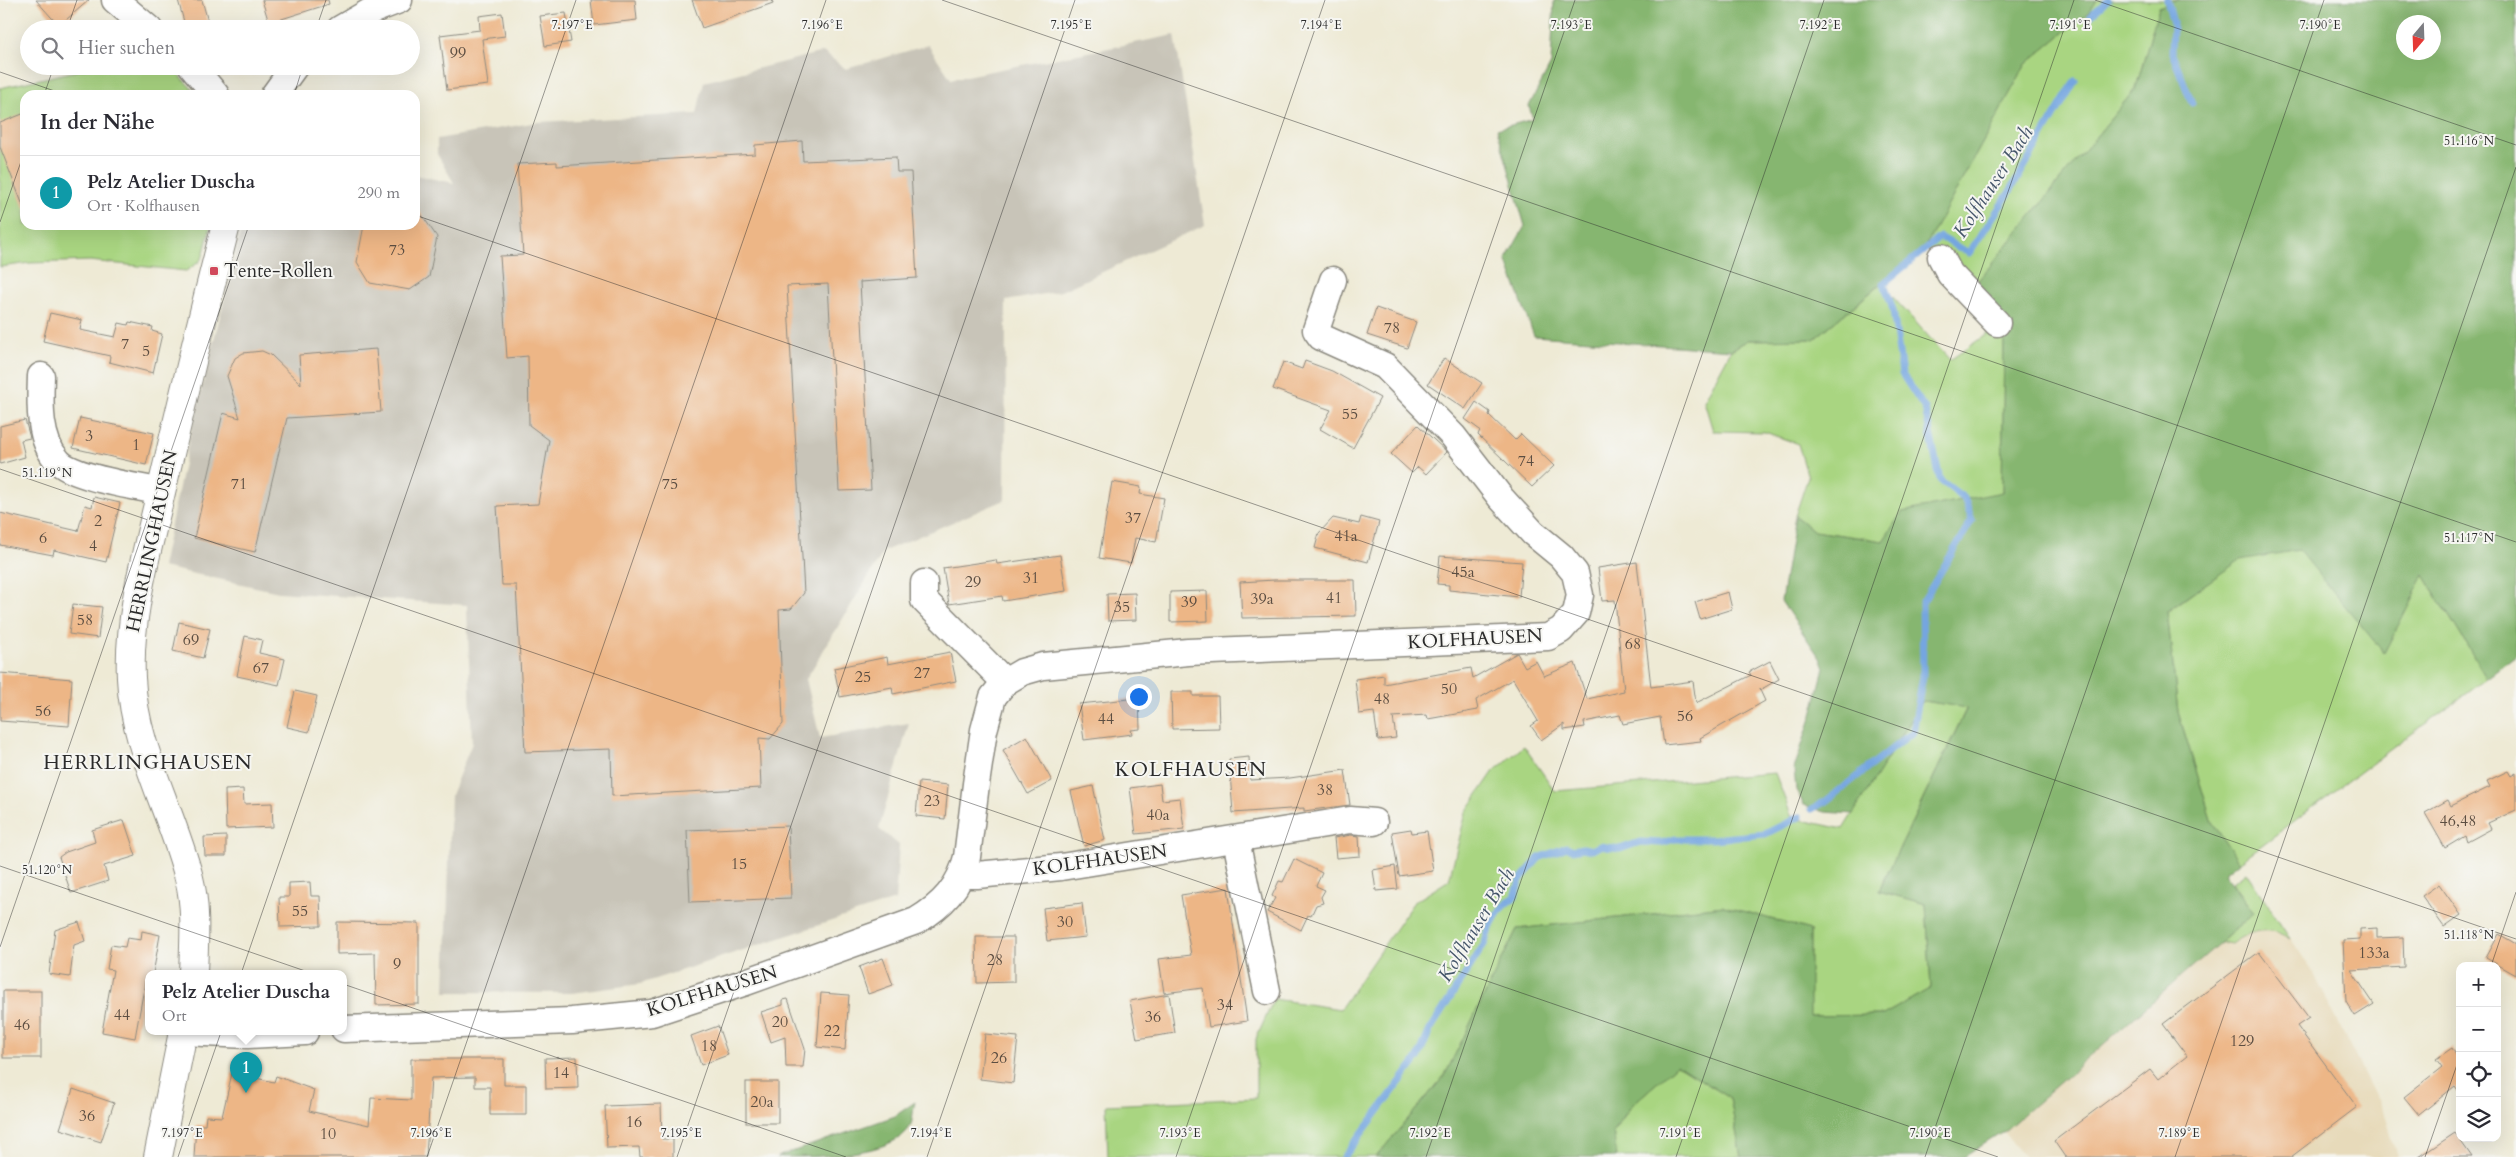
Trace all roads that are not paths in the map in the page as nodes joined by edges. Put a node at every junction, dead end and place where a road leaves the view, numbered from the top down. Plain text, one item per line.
1 (115, 0) edge
2 (399, 0) edge
3 (138, 20) edge
4 (356, 20) edge
5 (199, 75) edge
6 (288, 75) edge
7 (212, 90) edge
8 (278, 90) edge
9 (225, 230) edge
10 (1941, 258) dead end
11 (1332, 280) dead end
12 (1997, 323) dead end
13 (41, 376) dead end
14 (161, 492) junction
15 (924, 583) dead end
16 (1005, 682) junction
17 (1374, 822) dead end
18 (1236, 840) junction
19 (962, 875) junction
20 (193, 970) edge
21 (1267, 991) dead end
22 (347, 1029) edge
23 (182, 1035) edge
24 (232, 1035) edge
25 (262, 1035) edge
26 (158, 1157) edge

1 - 3 street
2 - 4 street
5 - 7 street
6 - 8 street
9 - 14 street, HERRLINGHAUSEN
10 - 12 street
11 - 16 street, KOLFHAUSEN
13 - 14 street
14 - 20 street, HERRLINGHAUSEN
15 - 16 street
16 - 19 street, KOLFHAUSEN
17 - 18 street, KOLFHAUSEN
18 - 19 street, KOLFHAUSEN
18 - 21 street
19 - 22 street, KOLFHAUSEN
23 - 26 street
24 - 25 street

